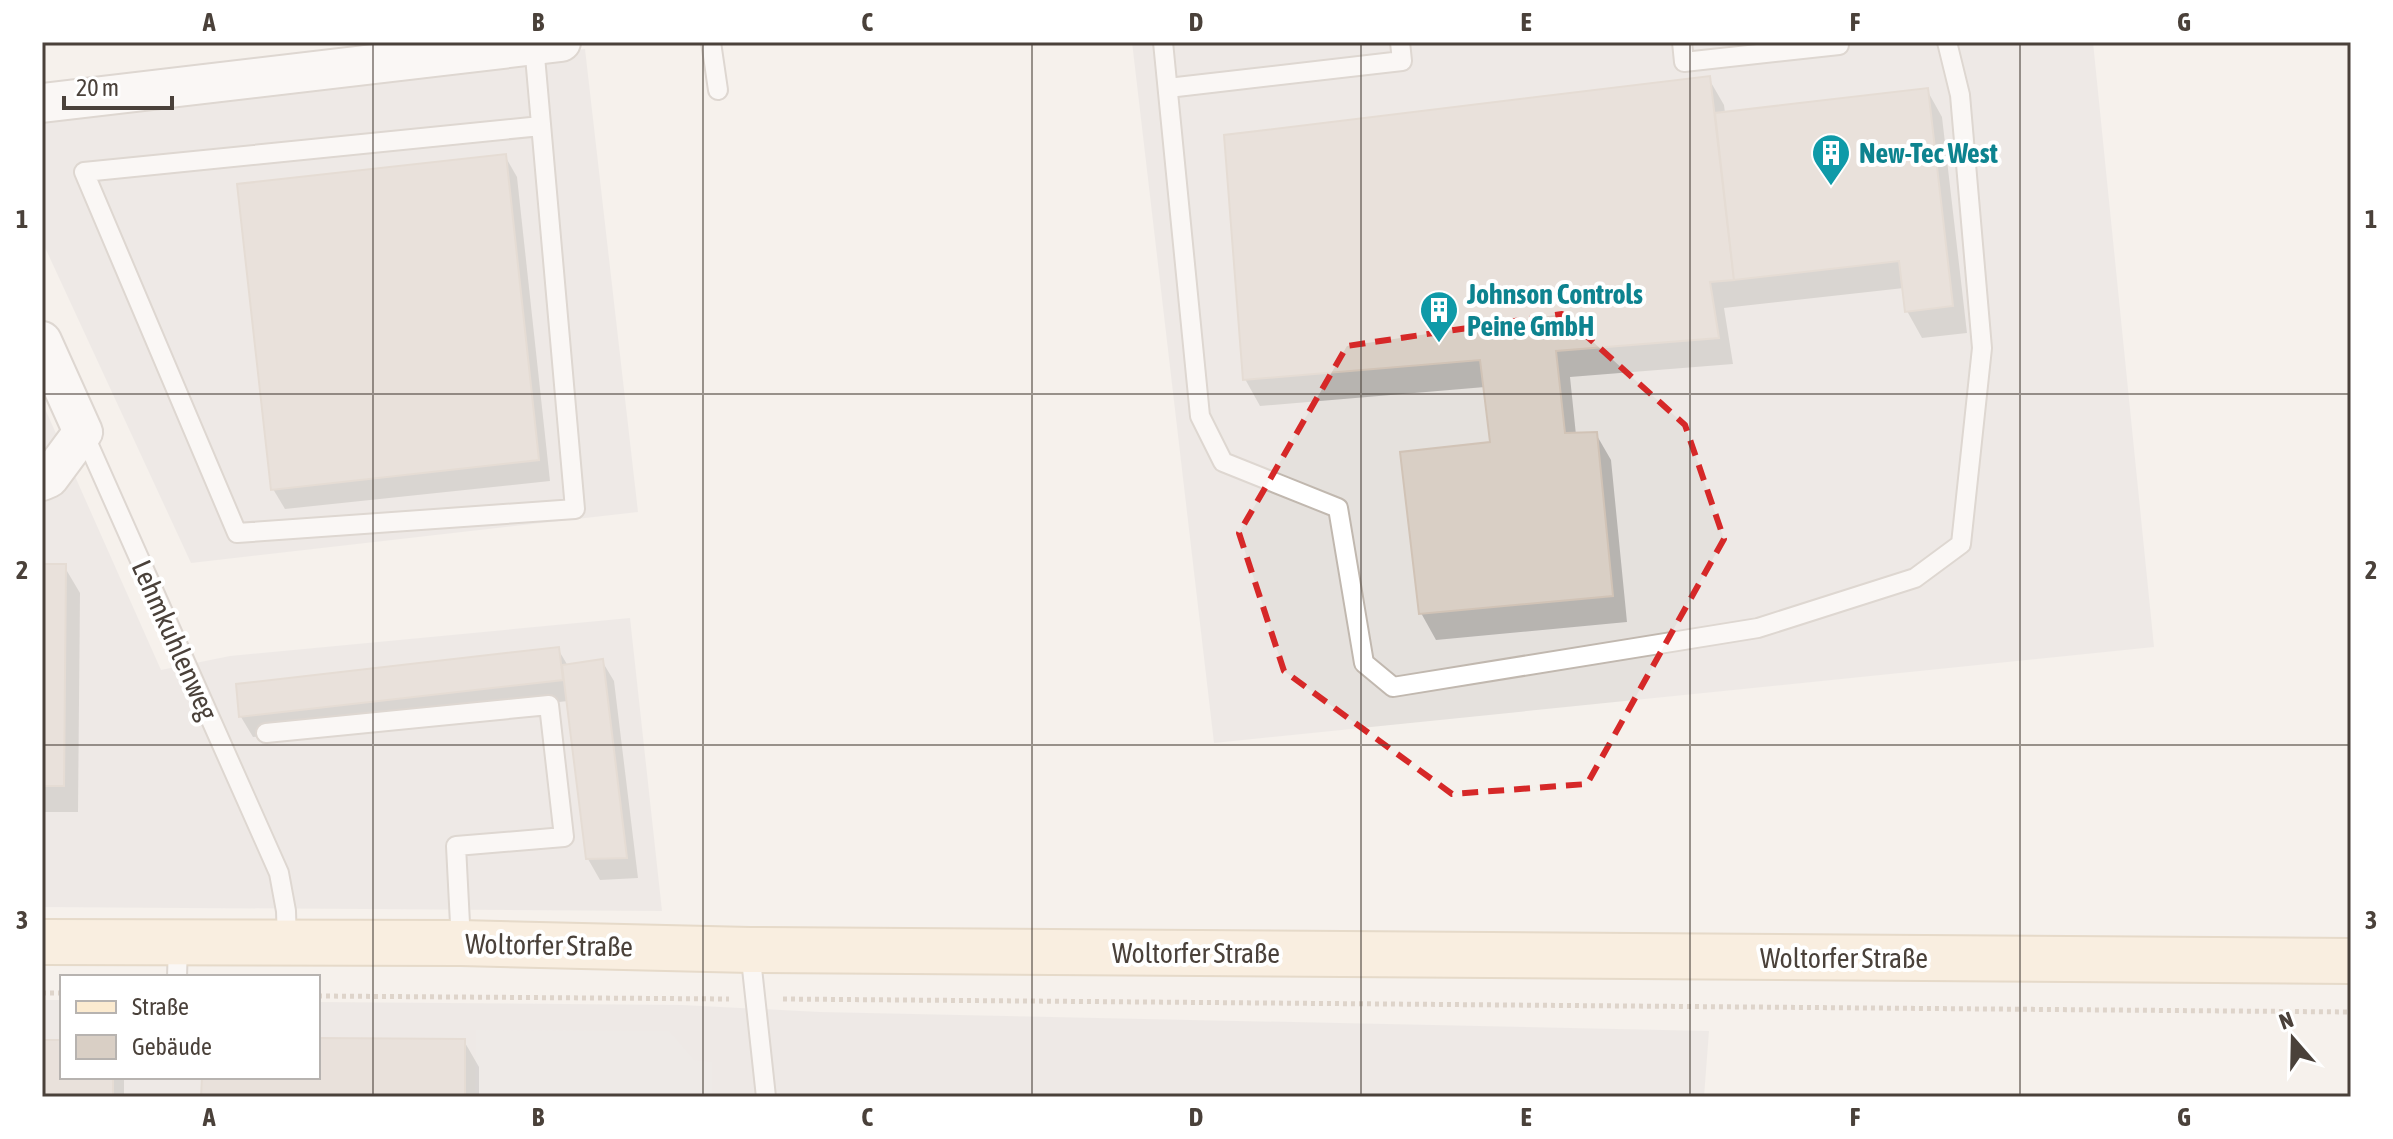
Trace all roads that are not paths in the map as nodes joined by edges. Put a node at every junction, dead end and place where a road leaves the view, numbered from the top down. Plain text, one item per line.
1 (711, 42) edge
2 (1163, 42) edge
3 (1400, 42) edge
4 (1682, 42) edge
5 (1947, 42) edge
6 (548, 44) edge
7 (1839, 45) dead end
8 (1168, 88) junction
9 (718, 90) dead end
10 (42, 103) edge
11 (541, 126) junction
12 (42, 341) edge
13 (83, 432) junction
14 (42, 481) edge
15 (266, 733) dead end
16 (42, 942) edge
17 (461, 943) junction
18 (287, 944) junction
19 (750, 950) junction
20 (178, 960) edge
21 (2351, 961) edge
22 (766, 1097) edge

1 - 9 lane
2 - 8 lane
3 - 8 lane
4 - 7 lane
5 - 8 lane
6 - 10 street
6 - 11 lane
11 - 11 lane
12 - 13 street, Lehmkuhlenweg
13 - 14 street
13 - 18 lane, Lehmkuhlenweg
15 - 17 lane
16 - 20 main road, Woltorfer Straße
17 - 18 main road, Woltorfer Straße
17 - 19 main road, Woltorfer Straße
18 - 20 main road, Woltorfer Straße
19 - 21 main road, Woltorfer Straße
19 - 22 lane

